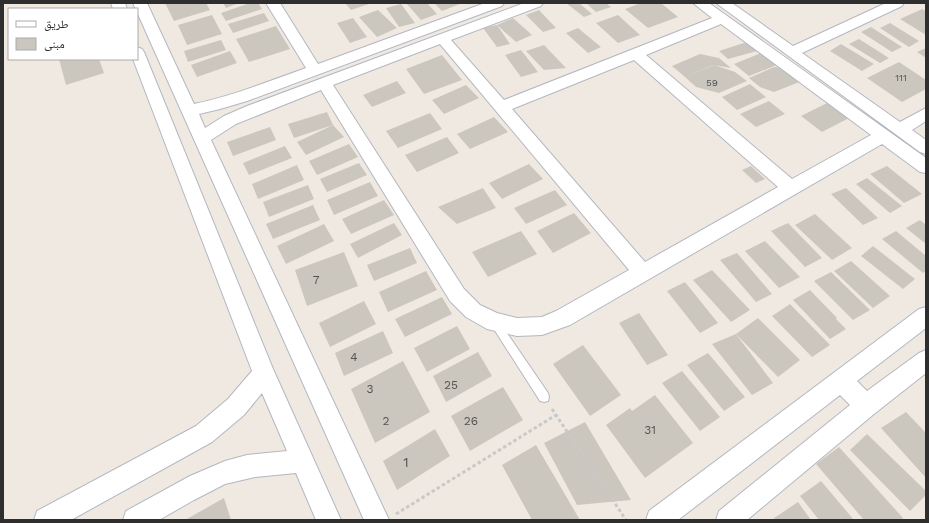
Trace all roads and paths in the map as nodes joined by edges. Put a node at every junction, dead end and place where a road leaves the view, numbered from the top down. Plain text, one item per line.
1 (140, 3) edge
2 (275, 3) edge
3 (497, 3) edge
4 (536, 3) edge
5 (700, 3) edge
6 (723, 3) edge
7 (897, 3) edge
8 (722, 18) junction
9 (442, 38) junction
10 (792, 52) junction
11 (635, 53) junction
12 (138, 55) edge
13 (319, 77) junction
14 (501, 107) junction
15 (189, 110) junction
16 (926, 114) edge
17 (900, 129) junction
18 (883, 136) junction
19 (201, 138) junction
20 (926, 148) edge
21 (926, 167) edge
22 (791, 188) junction
23 (643, 273) junction
24 (926, 316) edge
25 (494, 322) junction
26 (926, 360) edge
27 (264, 373) junction
28 (842, 381) junction
29 (544, 397) joint
30 (866, 406) junction
31 (556, 415) junction
32 (303, 461) junction
33 (385, 518) edge
34 (46, 520) edge
35 (135, 520) edge
36 (329, 520) edge
37 (626, 520) edge
38 (658, 520) edge
39 (728, 520) edge

1 - 15 street
2 - 13 street
3 - 13 street
4 - 9 street
5 - 8 street
6 - 10 street
7 - 10 street
8 - 11 street
8 - 18 street
9 - 13 street
9 - 14 street
10 - 17 street
11 - 14 street
11 - 22 street
12 - 27 street
13 - 15 street
13 - 19 street
13 - 25 street
14 - 23 street
15 - 19 street
16 - 17 street
17 - 20 street
18 - 21 street
18 - 22 street
19 - 33 street
22 - 23 street
23 - 25 street
24 - 28 street
25 - 29 lane
26 - 30 street
27 - 32 street
27 - 34 street
28 - 30 street
28 - 38 street
29 - 31 path
30 - 39 street
31 - 33 path
31 - 37 path
32 - 35 street
32 - 36 street

